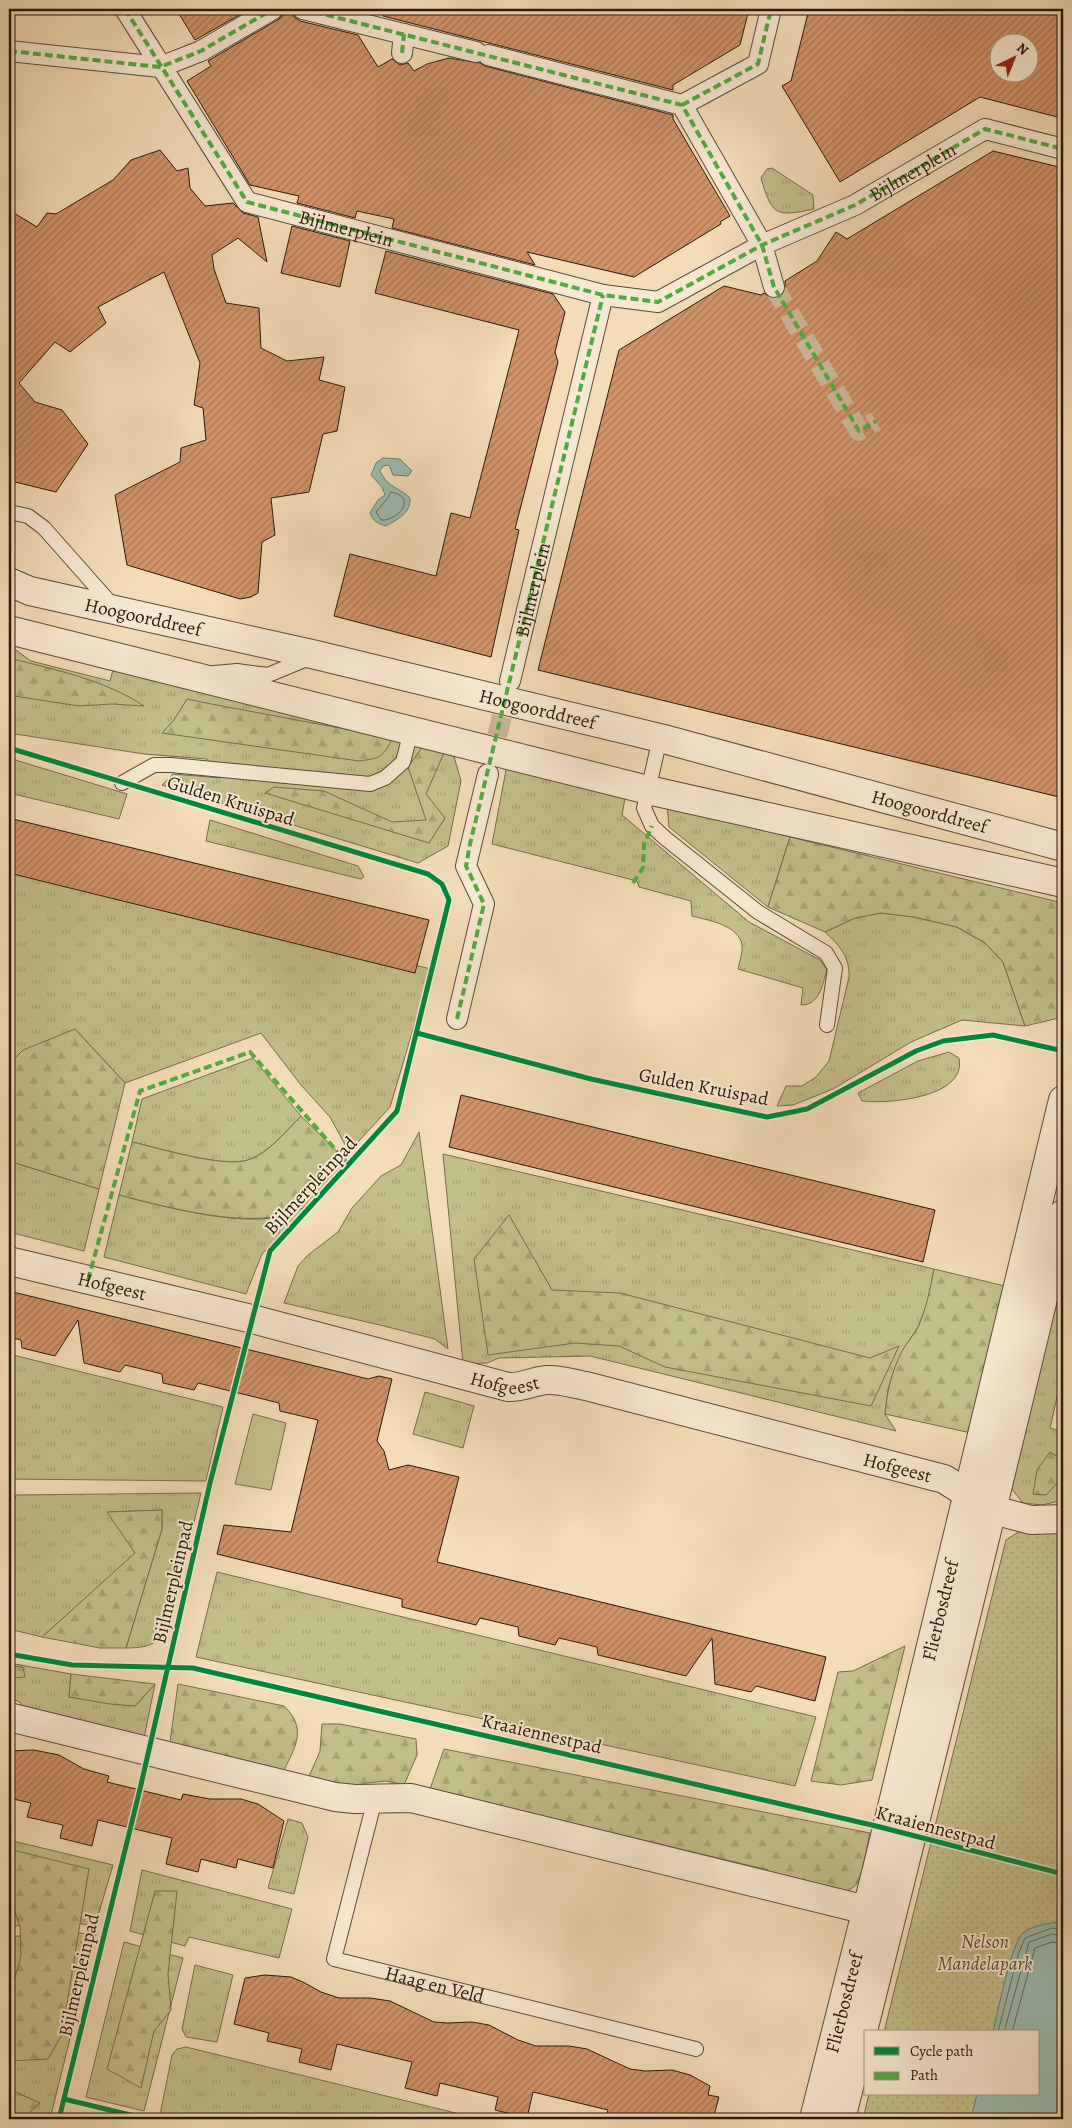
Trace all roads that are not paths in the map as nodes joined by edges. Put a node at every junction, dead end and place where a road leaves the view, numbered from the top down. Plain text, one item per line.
1 (125, 9) edge
2 (273, 9) edge
3 (303, 9) edge
4 (771, 9) edge
5 (9, 51) edge
6 (160, 67) junction
7 (682, 105) junction
8 (1063, 149) edge
9 (762, 245) junction
10 (774, 287) tunnel mouth
11 (603, 295) junction
12 (9, 512) edge
13 (11, 582) edge
14 (116, 610) junction
15 (9, 630) edge
16 (316, 655) junction
17 (189, 674) junction
18 (510, 681) tunnel mouth
19 (411, 731) junction
20 (660, 738) junction
21 (488, 774) tunnel mouth
22 (122, 783) dead end
23 (648, 790) junction
24 (1060, 844) edge
25 (1062, 884) edge
26 (457, 1019) dead end
27 (827, 1025) dead end
28 (1063, 1100) edge
29 (1063, 1214) edge
30 (9, 1261) edge
31 (966, 1494) junction
32 (993, 1510) junction
33 (1063, 1518) edge
34 (9, 1717) edge
35 (909, 1794) junction
36 (375, 1799) junction
37 (879, 1913) junction
38 (696, 2049) dead end
39 (814, 2119) edge
40 (841, 2119) edge

1 - 6 street, Bijlmerplein
2 - 6 street
3 - 7 street
4 - 7 street
5 - 6 street
6 - 11 street, Bijlmerplein
7 - 9 street
8 - 9 street, Bijlmerplein
9 - 10 street
9 - 11 street, Bijlmerplein
11 - 18 street, Bijlmerplein
12 - 14 lane
13 - 14 street, Hoogoorddreef
14 - 16 street, Hoogoorddreef
15 - 17 street
16 - 17 lane
16 - 20 street, Hoogoorddreef
17 - 19 street
19 - 22 lane
19 - 23 street
20 - 23 lane
20 - 24 street, Hoogoorddreef
21 - 26 street
23 - 25 street
23 - 27 lane
28 - 31 street, Flierbosdreef
29 - 32 street, Flierbosdreef
30 - 31 street, Hofgeest
31 - 32 street, Hofgeest
31 - 35 street, Flierbosdreef
32 - 33 street
32 - 35 street, Flierbosdreef
34 - 36 street
35 - 37 street, Flierbosdreef
36 - 37 street
36 - 38 lane, Haag en Veld
37 - 39 street, Flierbosdreef
37 - 40 street, Flierbosdreef

